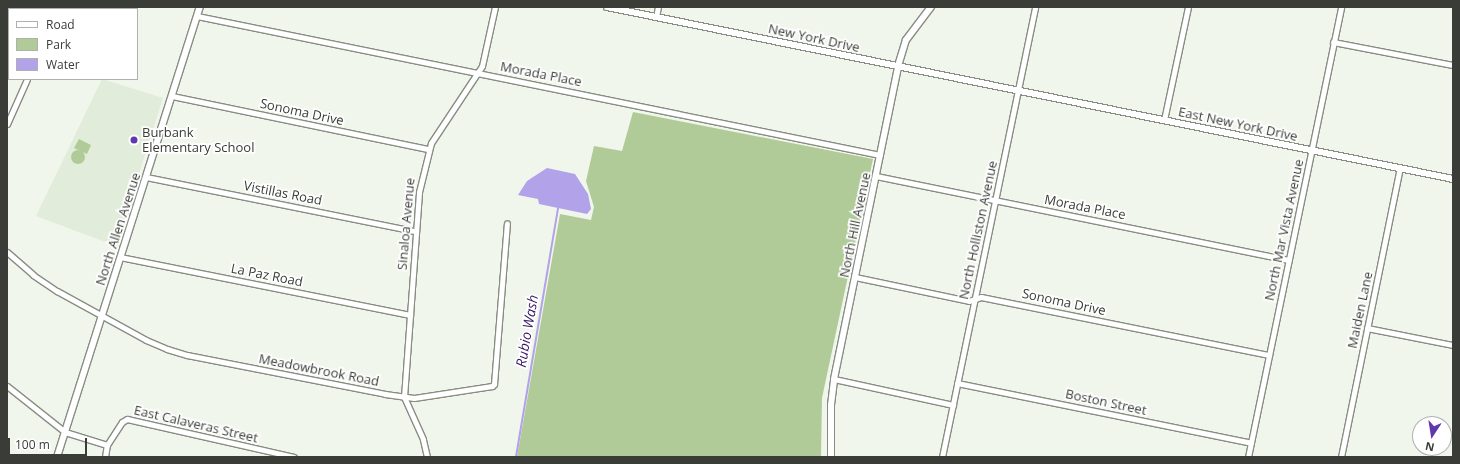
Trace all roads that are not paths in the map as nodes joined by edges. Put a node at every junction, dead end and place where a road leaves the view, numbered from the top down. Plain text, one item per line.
1 (200, 7) edge
2 (495, 7) edge
3 (607, 7) edge
4 (658, 7) edge
5 (931, 7) edge
6 (1035, 7) edge
7 (1188, 7) edge
8 (1341, 7) edge
9 (197, 16) junction
10 (656, 17) junction
11 (1333, 42) junction
12 (1453, 65) edge
13 (898, 66) junction
14 (476, 73) junction
15 (27, 80) edge
16 (1018, 91) junction
17 (172, 96) junction
18 (1164, 120) junction
19 (7, 124) edge
20 (428, 149) junction
21 (1311, 151) junction
22 (880, 155) junction
23 (1400, 168) junction
24 (876, 176) junction
25 (146, 177) junction
26 (1453, 179) edge
27 (995, 200) junction
28 (507, 224) dead end
29 (415, 231) junction
30 (7, 252) edge
31 (120, 257) junction
32 (1290, 260) junction
33 (855, 277) junction
34 (974, 298) junction
35 (410, 315) junction
36 (102, 316) junction
37 (1367, 328) junction
38 (1453, 345) edge
39 (1269, 355) junction
40 (834, 379) junction
41 (957, 383) junction
42 (7, 386) edge
43 (404, 397) junction
44 (953, 405) junction
45 (65, 432) junction
46 (1250, 443) junction
47 (107, 446) junction
48 (57, 457) edge
49 (105, 457) edge
50 (294, 457) edge
51 (428, 457) edge
52 (831, 457) edge
53 (942, 457) edge
54 (1248, 457) edge
55 (1341, 457) edge

1 - 9 street, North Allen Avenue
2 - 14 street, Sinaloa Avenue
3 - 10 street, New York Drive
4 - 10 street
5 - 13 street, North Hill Avenue
6 - 16 street, North Holliston Avenue
7 - 18 street
8 - 11 street, North Mar Vista Avenue
9 - 14 street, Morada Place
9 - 17 street, North Allen Avenue
10 - 13 street, New York Drive
11 - 12 street
11 - 21 street, North Mar Vista Avenue
13 - 16 street, New York Drive
13 - 22 street, North Hill Avenue
14 - 20 street, Sinaloa Avenue
14 - 22 street, Morada Place
15 - 19 street
16 - 18 street, East New York Drive
16 - 27 street, North Holliston Avenue
17 - 20 street, Sonoma Drive
17 - 25 street, North Allen Avenue
18 - 21 street, East New York Drive
20 - 29 street, Sinaloa Avenue
21 - 23 street, East New York Drive
21 - 32 street, North Mar Vista Avenue
22 - 24 street, North Hill Avenue
23 - 26 street, East New York Drive
23 - 37 street, Maiden Lane
24 - 27 street, Morada Place
24 - 33 street, North Hill Avenue
25 - 29 street, Vistillas Road
25 - 31 street, North Allen Avenue
27 - 32 street, Morada Place
27 - 34 street, North Holliston Avenue
28 - 43 street, Meadowbrook Road
29 - 35 street, Sinaloa Avenue
30 - 36 street, Meadowbrook Road
31 - 35 street, La Paz Road
31 - 36 street, North Allen Avenue
32 - 39 street, North Mar Vista Avenue
33 - 34 street, Sonoma Drive
33 - 40 street, North Hill Avenue
34 - 39 street, Sonoma Drive
34 - 41 street, North Holliston Avenue
35 - 43 street, Sinaloa Avenue
36 - 43 street, Meadowbrook Road
36 - 45 street, North Allen Avenue
37 - 38 street
37 - 55 street, Maiden Lane
39 - 46 street, North Mar Vista Avenue
40 - 44 street
40 - 52 street, North Hill Avenue
41 - 44 street, North Holliston Avenue
41 - 46 street, Boston Street
42 - 45 street
43 - 51 street, Sinaloa Avenue
44 - 53 street, North Holliston Avenue
45 - 47 street
45 - 48 street, North Allen Avenue
46 - 54 street, North Mar Vista Avenue
47 - 49 street
47 - 50 street, East Calaveras Street

